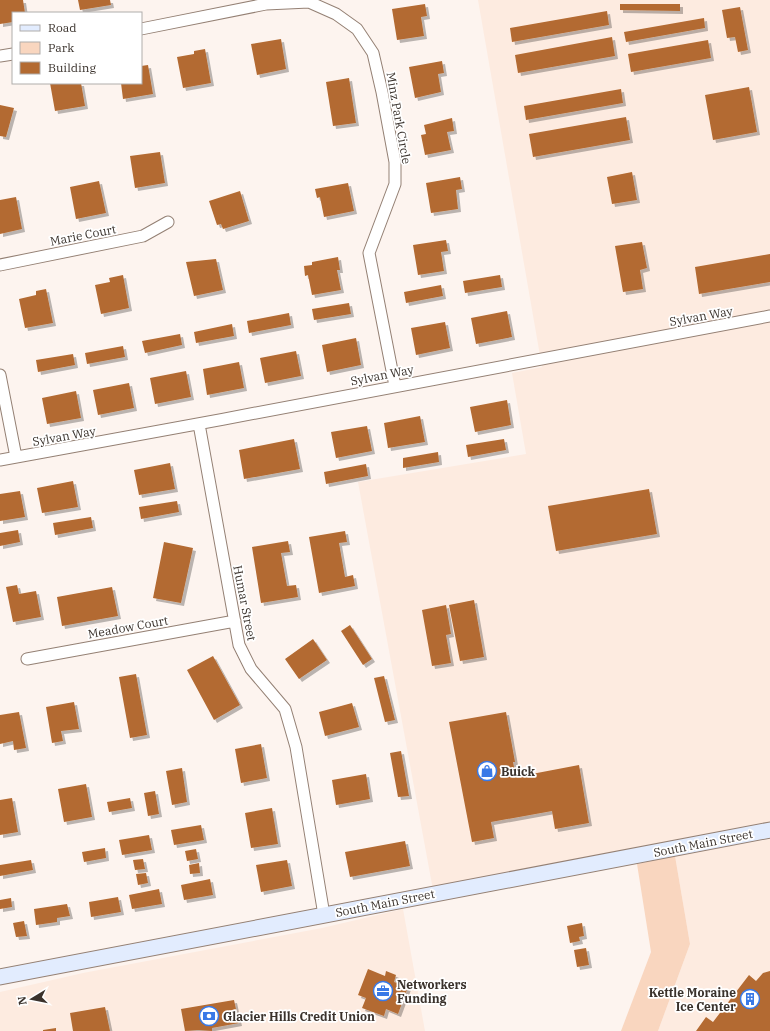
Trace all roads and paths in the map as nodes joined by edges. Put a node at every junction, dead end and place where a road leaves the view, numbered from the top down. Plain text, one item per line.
1 (142, 29) edge
2 (12, 54) edge
3 (0, 56) edge
4 (168, 222) dead end
5 (0, 265) edge
6 (770, 316) edge
7 (0, 375) edge
8 (395, 386) junction
9 (199, 424) junction
10 (16, 457) junction
11 (0, 460) edge
12 (235, 621) junction
13 (27, 659) dead end
14 (770, 830) edge
15 (324, 915) junction
16 (0, 977) edge

1 - 8 street, Minz Park Circle
2 - 3 street
4 - 5 street, Marie Court
6 - 8 street, Sylvan Way
7 - 10 street
8 - 9 street, Sylvan Way
9 - 10 street, Sylvan Way
9 - 12 street, Humar Street
10 - 11 street, Sylvan Way
12 - 13 street, Meadow Court
12 - 15 street, Humar Street
14 - 15 main road, South Main Street
15 - 16 main road, South Main Street

